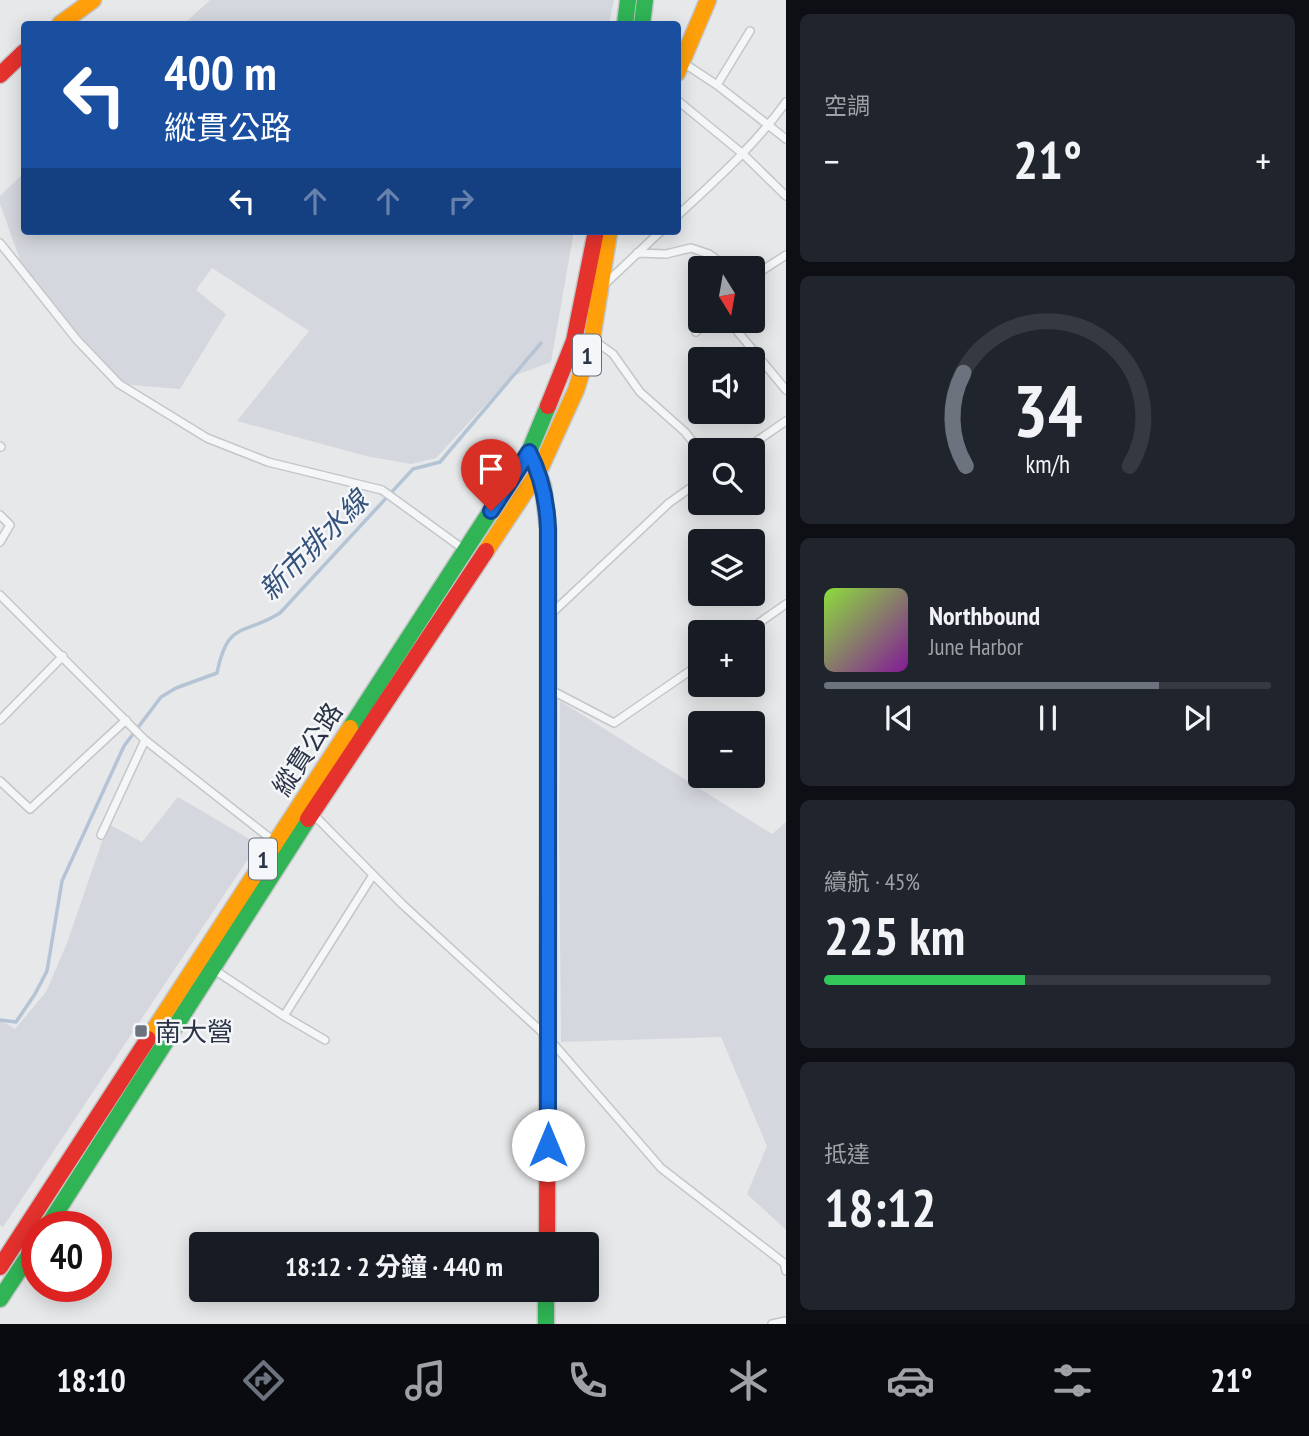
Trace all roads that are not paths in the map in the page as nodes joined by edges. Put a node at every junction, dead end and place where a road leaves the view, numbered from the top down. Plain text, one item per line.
1 (93, 0) edge
2 (628, 0) edge
3 (645, 0) edge
4 (708, 0) edge
5 (64, 21) edge
6 (625, 21) edge
7 (642, 21) edge
8 (750, 31) dead end
9 (21, 55) edge
10 (681, 62) edge
11 (681, 68) edge
12 (0, 75) edge
13 (717, 85) junction
14 (786, 102) edge
15 (681, 103) edge
16 (769, 125) junction
17 (786, 139) edge
18 (743, 154) junction
19 (786, 196) edge
20 (681, 212) edge
21 (595, 235) edge
22 (608, 235) edge
23 (657, 235) edge
24 (0, 243) edge
25 (637, 253) junction
26 (786, 255) edge
27 (712, 256) edge
28 (765, 269) edge
29 (602, 287) junction
30 (739, 333) edge
31 (592, 339) junction
32 (786, 390) edge
33 (786, 421) edge
34 (690, 438) edge
35 (761, 438) edge
36 (529, 452) junction
37 (539, 471) junction
38 (688, 490) edge
39 (0, 516) edge
40 (0, 542) edge
41 (473, 555) junction
42 (0, 595) edge
43 (786, 604) edge
44 (547, 617) junction
45 (763, 620) edge
46 (63, 656) junction
47 (688, 672) edge
48 (549, 689) junction
49 (0, 720) edge
50 (126, 720) junction
51 (145, 740) junction
52 (0, 781) edge
53 (312, 813) junction
54 (101, 835) dead end
55 (281, 846) junction
56 (373, 875) junction
57 (199, 960) junction
58 (213, 970) junction
59 (284, 1016) junction
60 (549, 1038) junction
61 (325, 1040) dead end
62 (57, 1211) edge
63 (547, 1232) edge
64 (0, 1267) edge
65 (21, 1267) edge
66 (786, 1271) edge
67 (0, 1299) edge
68 (546, 1302) edge
69 (786, 1321) edge
70 (546, 1324) edge
71 (772, 1324) edge

1 - 5 main road
2 - 6 main road
3 - 7 main road
4 - 10 main road
8 - 13 lane
9 - 12 main road
11 - 13 lane
13 - 16 lane
14 - 16 lane
15 - 18 lane
16 - 17 lane
16 - 18 lane
18 - 19 lane
18 - 20 lane
21 - 36 main road, 縱貫公路 / 1
22 - 29 main road, 縱貫公路 / 1
23 - 25 lane
24 - 41 lane
25 - 27 lane
25 - 29 lane
26 - 28 lane
29 - 31 main road, 縱貫公路 / 1
30 - 32 lane
31 - 34 lane
31 - 37 main road, 縱貫公路 / 1
33 - 35 lane
36 - 37 main road
36 - 41 main road, 縱貫公路 / 1
37 - 41 main road, 縱貫公路 / 1
37 - 44 main road
38 - 44 lane
39 - 40 lane
41 - 53 main road, 縱貫公路 / 1
41 - 55 main road, 縱貫公路 / 1
42 - 46 lane
43 - 45 lane
44 - 48 main road
46 - 49 lane
46 - 50 lane
47 - 48 lane
48 - 60 main road
50 - 51 lane
50 - 52 lane
51 - 54 lane
51 - 55 lane
53 - 55 main road, 縱貫公路 / 1
53 - 56 lane
55 - 57 main road, 縱貫公路 / 1
55 - 58 main road, 縱貫公路 / 1
56 - 59 lane
56 - 60 lane
57 - 58 lane
57 - 64 main road, 縱貫公路 / 1
58 - 59 lane
58 - 62 main road, 縱貫公路 / 1
59 - 61 lane
60 - 63 main road
60 - 66 lane
65 - 67 main road
68 - 70 main road
69 - 71 lane

